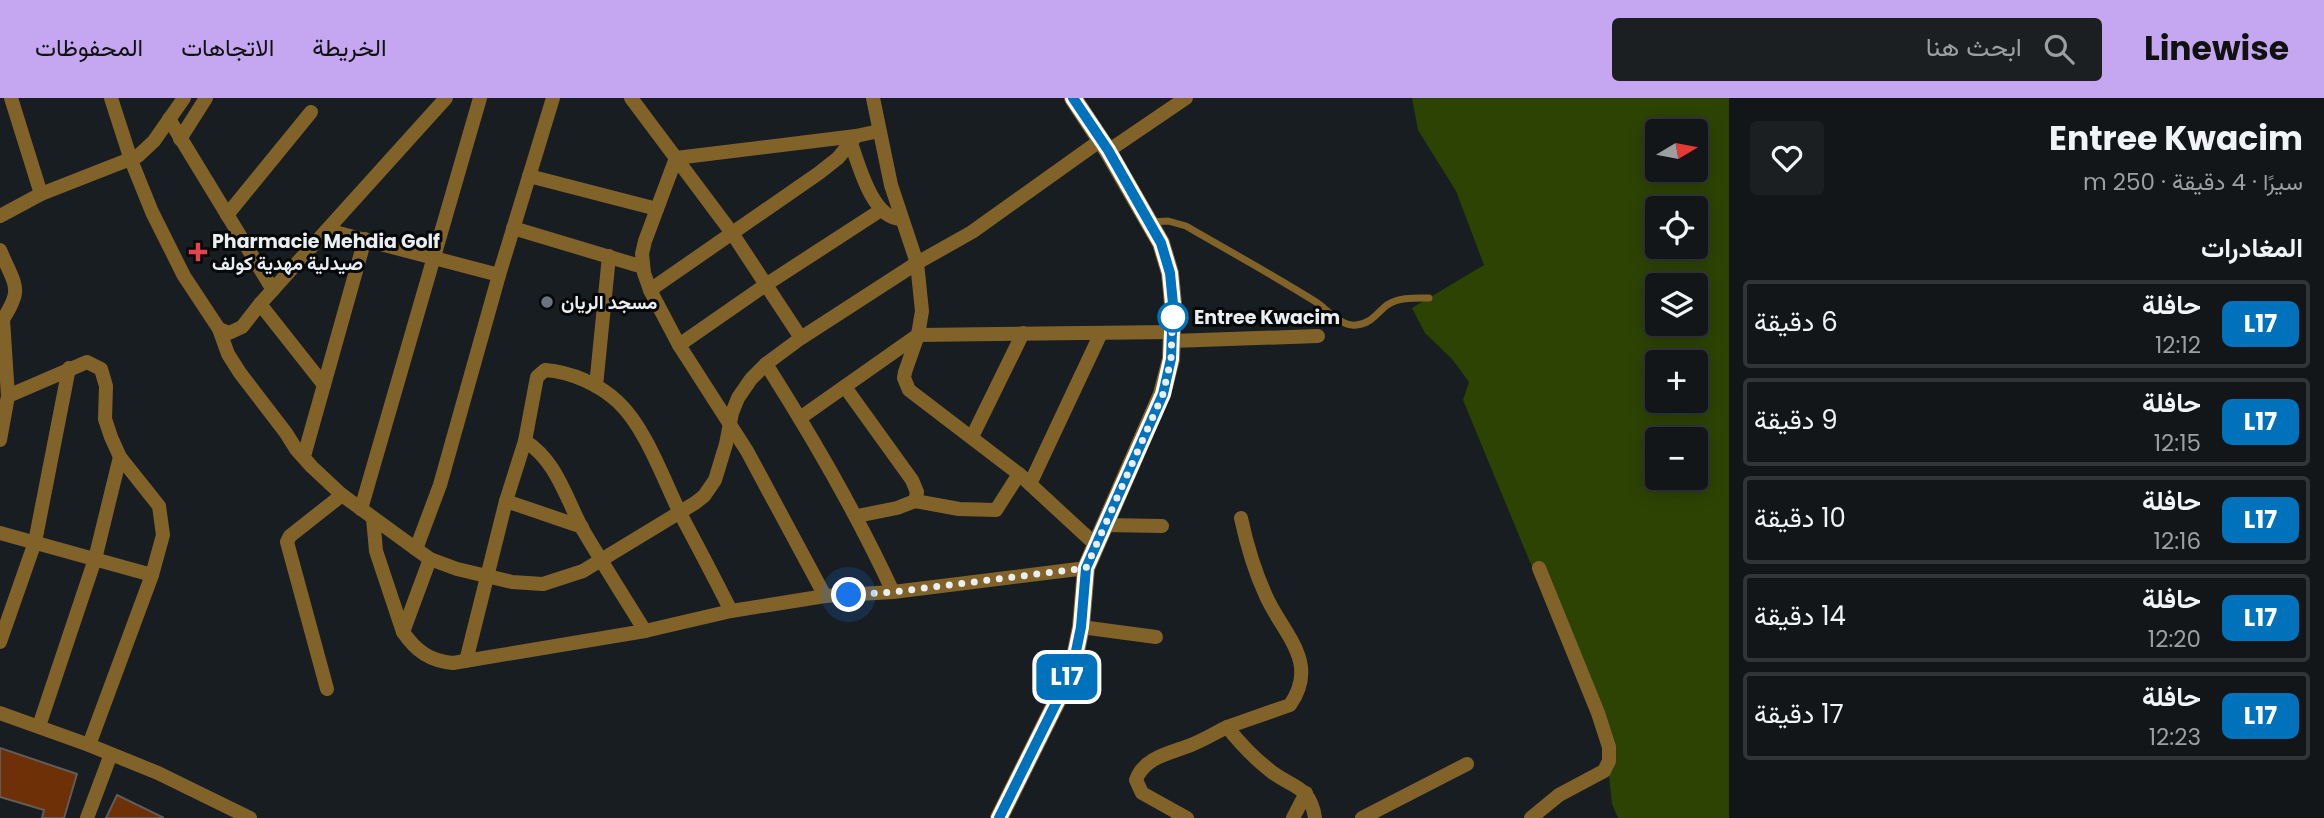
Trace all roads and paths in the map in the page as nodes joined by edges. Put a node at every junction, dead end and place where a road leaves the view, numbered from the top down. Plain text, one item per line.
1 (11, 98) edge
2 (111, 98) edge
3 (184, 98) edge
4 (206, 98) edge
5 (446, 98) edge
6 (480, 98) edge
7 (553, 98) edge
8 (631, 98) edge
9 (873, 98) edge
10 (1073, 98) edge
11 (1186, 98) edge
12 (311, 112) dead end
13 (169, 119) junction
14 (879, 131) junction
15 (180, 139) junction
16 (854, 140) junction
17 (1104, 145) junction
18 (676, 158) junction
19 (131, 160) junction
20 (529, 176) junction
21 (41, 194) junction
22 (657, 209) junction
23 (881, 210) junction
24 (228, 215) junction
25 (0, 216) edge
26 (902, 219) junction
27 (1151, 223) junction
28 (513, 228) junction
29 (327, 230) junction
30 (732, 233) junction
31 (365, 239) junction
32 (0, 250) edge
33 (609, 256) junction
34 (435, 257) junction
35 (917, 263) junction
36 (643, 267) junction
37 (499, 275) junction
38 (767, 284) junction
39 (273, 290) junction
40 (650, 290) junction
41 (1429, 298) dead end
42 (260, 303) junction
43 (1, 321) edge
44 (219, 328) junction
45 (1023, 333) junction
46 (1101, 333) junction
47 (918, 335) junction
48 (1318, 336) dead end
49 (1172, 337) junction
50 (801, 338) junction
51 (679, 345) junction
52 (766, 364) junction
53 (69, 368) junction
54 (324, 384) junction
55 (596, 386) junction
56 (845, 387) junction
57 (8, 396) junction
58 (800, 418) junction
59 (730, 426) junction
60 (972, 437) junction
61 (0, 440) edge
62 (525, 441) junction
63 (304, 456) junction
64 (120, 457) junction
65 (1019, 474) junction
66 (1030, 484) junction
67 (342, 495) junction
68 (506, 501) junction
69 (915, 501) junction
70 (680, 513) junction
71 (367, 514) junction
72 (857, 516) junction
73 (1241, 518) dead end
74 (1105, 525) junction
75 (1162, 526) dead end
76 (582, 527) junction
77 (0, 533) edge
78 (34, 542) junction
79 (1096, 545) junction
80 (416, 549) junction
81 (95, 559) junction
82 (430, 559) junction
83 (601, 560) junction
84 (1086, 568) junction
85 (1539, 568) dead end
86 (152, 575) junction
87 (486, 575) junction
88 (893, 592) junction
89 (825, 596) junction
90 (732, 611) junction
91 (1081, 627) junction
92 (645, 631) junction
93 (403, 632) junction
94 (1156, 637) dead end
95 (0, 642) edge
96 (466, 661) junction
97 (327, 689) dead end
98 (0, 713) edge
99 (39, 726) junction
100 (1227, 727) junction
101 (89, 745) junction
102 (111, 754) junction
103 (1467, 764) dead end
104 (1306, 793) junction
105 (234, 815) edge
106 (87, 818) edge
107 (250, 818) edge
108 (999, 818) edge
109 (1187, 818) edge
110 (1293, 818) edge
111 (1315, 818) edge
112 (1362, 818) edge
113 (1531, 818) edge

1 - 21 street
2 - 19 street
3 - 13 street
4 - 15 street
5 - 29 street
6 - 34 street
7 - 20 street
8 - 18 street
9 - 14 street
10 - 17 street
11 - 17 street
12 - 24 street
13 - 15 street
13 - 19 street
14 - 16 street
14 - 26 street
15 - 24 street
16 - 18 street
16 - 23 street
16 - 30 street
17 - 27 street
17 - 35 street
18 - 22 street
18 - 30 street
19 - 21 street
19 - 44 street
20 - 22 street
20 - 28 street
21 - 25 street
22 - 36 street
23 - 26 street
23 - 38 street
24 - 39 street
26 - 35 street
27 - 41 lane
27 - 49 street
28 - 33 street
28 - 37 street
29 - 31 street
29 - 39 street
30 - 38 street
30 - 40 street
31 - 34 street
31 - 54 street
32 - 43 street
33 - 36 street
33 - 55 street
34 - 37 street
34 - 71 street
35 - 47 street
35 - 50 street
36 - 40 street
37 - 80 street
38 - 50 street
38 - 51 street
39 - 42 street
40 - 51 street
42 - 44 street
42 - 54 street
43 - 57 street
44 - 63 street
45 - 46 street
45 - 47 street
45 - 60 street
46 - 49 street
46 - 66 street
47 - 56 street
47 - 60 street
48 - 49 street
49 - 74 street
50 - 52 street
51 - 59 street
52 - 58 street
52 - 59 street
53 - 57 street
53 - 64 street
53 - 78 street
54 - 63 street
55 - 62 street
55 - 70 street
56 - 58 street
56 - 69 street
57 - 61 street
58 - 72 street
59 - 70 street
59 - 89 street
60 - 65 street
62 - 68 street
62 - 76 street
63 - 67 street
64 - 81 street
64 - 86 street
65 - 66 street
65 - 69 street
66 - 79 street
67 - 71 street
67 - 97 street
68 - 76 street
68 - 87 street
69 - 72 street
70 - 83 street
70 - 90 street
71 - 80 street
71 - 93 street
72 - 88 street
73 - 100 street
74 - 75 street
74 - 79 street
76 - 83 street
77 - 78 street
78 - 81 street
78 - 95 street
79 - 84 street
80 - 82 street
81 - 86 street
81 - 99 street
82 - 87 street
82 - 93 street
83 - 87 street
83 - 92 street
84 - 88 street
84 - 91 street
85 - 113 street
86 - 101 street
87 - 96 street
88 - 89 street
89 - 90 street
90 - 92 street
91 - 94 street
91 - 108 street
92 - 96 street
93 - 96 street
98 - 99 street
99 - 101 street
100 - 104 street
100 - 109 street
101 - 102 street
102 - 105 street
102 - 106 street
103 - 112 street
104 - 110 street
104 - 111 street
105 - 107 street

